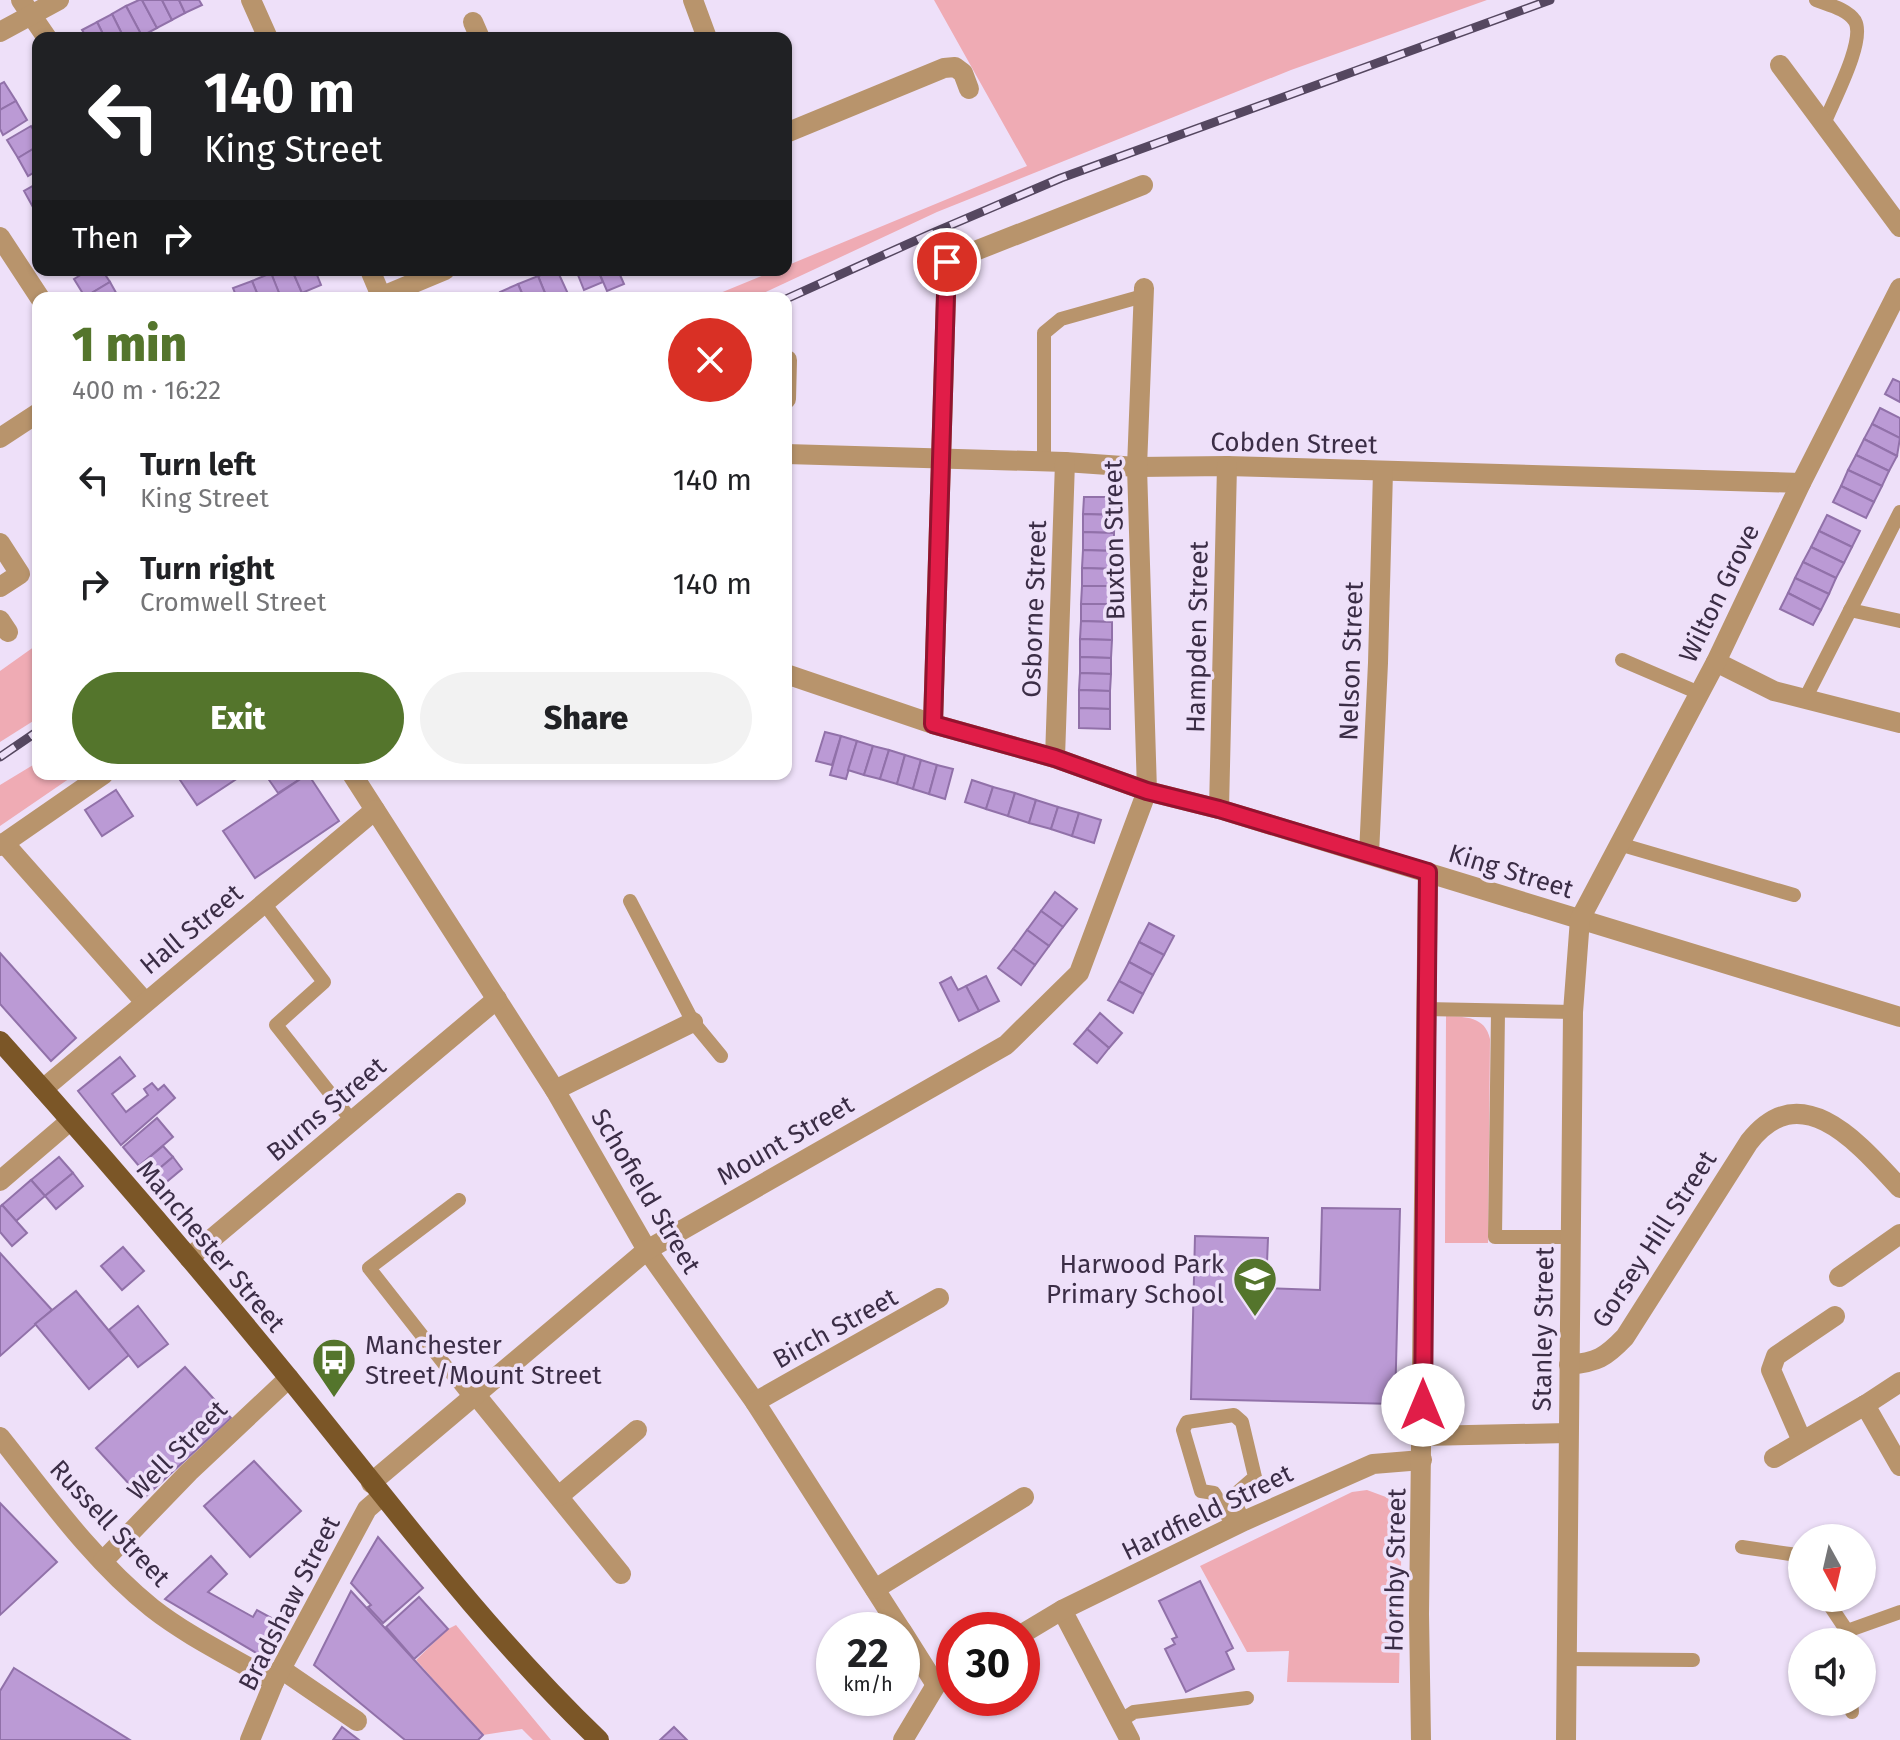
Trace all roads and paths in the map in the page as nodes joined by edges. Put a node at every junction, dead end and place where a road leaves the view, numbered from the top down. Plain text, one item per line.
1 (59, 0) edge
2 (251, 0) edge
3 (693, 0) edge
4 (1816, 0) edge
5 (26, 8) edge
6 (0, 32) edge
7 (43, 32) edge
8 (265, 32) edge
9 (705, 32) edge
10 (1780, 65) dead end
11 (969, 89) dead end
12 (1824, 124) junction
13 (792, 131) edge
14 (1143, 185) dead end
15 (1900, 227) edge
16 (0, 237) edge
17 (431, 276) edge
18 (1900, 288) edge
19 (36, 292) edge
20 (392, 292) edge
21 (1143, 292) joint
22 (32, 417) edge
23 (0, 438) edge
24 (792, 454) edge
25 (940, 458) junction
26 (1055, 461) junction
27 (1227, 466) junction
28 (1137, 467) junction
29 (1383, 471) junction
30 (1801, 483) junction
31 (1900, 512) edge
32 (0, 543) edge
33 (0, 587) edge
34 (1850, 610) junction
35 (1900, 621) edge
36 (1622, 660) dead end
37 (1716, 662) junction
38 (792, 676) edge
39 (1699, 693) junction
40 (1805, 699) junction
41 (1900, 723) edge
42 (933, 724) junction
43 (1055, 758) junction
44 (95, 780) edge
45 (356, 780) edge
46 (1147, 791) junction
47 (1219, 809) junction
48 (375, 810) junction
49 (1619, 844) junction
50 (2, 845) edge
51 (1369, 854) junction
52 (1428, 872) junction
53 (1794, 895) dead end
54 (630, 901) dead end
55 (263, 902) junction
56 (1580, 919) junction
57 (497, 999) junction
58 (145, 1002) junction
59 (1425, 1009) junction
60 (1498, 1012) junction
61 (1573, 1012) junction
62 (1900, 1017) edge
63 (693, 1022) junction
64 (0, 1041) edge
65 (721, 1056) dead end
66 (43, 1089) junction
67 (555, 1090) junction
68 (70, 1121) junction
69 (352, 1121) junction
70 (3, 1172) edge
71 (1900, 1188) edge
72 (459, 1200) dead end
73 (1900, 1234) edge
74 (1570, 1237) junction
75 (647, 1250) junction
76 (189, 1258) junction
77 (1839, 1277) dead end
78 (939, 1298) dead end
79 (1835, 1316) dead end
80 (1569, 1365) junction
81 (289, 1378) junction
82 (1900, 1382) edge
83 (473, 1396) junction
84 (755, 1402) junction
85 (1865, 1405) junction
86 (637, 1430) dead end
87 (1568, 1433) junction
88 (1423, 1436) junction
89 (0, 1437) edge
90 (1802, 1441) junction
91 (1774, 1458) dead end
92 (1422, 1460) junction
93 (1900, 1466) edge
94 (377, 1490) junction
95 (559, 1496) junction
96 (1024, 1497) dead end
97 (1239, 1524) junction
98 (1742, 1547) dead end
99 (1788, 1554) edge
100 (103, 1561) junction
101 (621, 1574) dead end
102 (875, 1589) junction
103 (1062, 1610) junction
104 (890, 1612) edge
105 (1900, 1612) edge
106 (1040, 1623) edge
107 (1866, 1628) edge
108 (920, 1652) edge
109 (1566, 1659) junction
110 (1693, 1660) dead end
111 (936, 1670) edge
112 (278, 1676) junction
113 (936, 1693) edge
114 (1247, 1698) dead end
115 (357, 1721) dead end
116 (1120, 1721) junction
117 (250, 1740) edge
118 (599, 1740) edge
119 (903, 1740) edge
120 (1130, 1740) edge
121 (1421, 1740) edge
122 (1566, 1740) edge

1 - 5 street
2 - 8 street
3 - 9 street
4 - 12 lane
5 - 6 street
5 - 7 street
10 - 12 street
11 - 13 street
12 - 15 street
14 - 25 street
16 - 19 street
17 - 20 street
18 - 30 street, Wilton Grove
21 - 26 lane
21 - 28 street, Buxton Street
22 - 23 street
24 - 25 street, Cobden Street
25 - 26 street, Cobden Street
25 - 42 street
26 - 28 street, Cobden Street
26 - 43 street, Osborne Street
27 - 28 street, Cobden Street
27 - 29 street, Cobden Street
27 - 47 street, Hampden Street
28 - 46 street, Buxton Street
29 - 30 street, Cobden Street
29 - 51 street, Nelson Street
30 - 37 street, Wilton Grove
31 - 34 lane
32 - 33 street
34 - 35 lane
34 - 40 lane
36 - 39 lane
37 - 39 street, Wilton Grove
37 - 40 street
38 - 42 street, King Street
39 - 49 street, Wilton Grove
40 - 41 street
42 - 43 street, King Street
43 - 46 street, King Street
44 - 50 street
45 - 48 street, Schofield Street
46 - 47 street, King Street
46 - 75 street, Mount Street
47 - 51 street, King Street
48 - 55 street, Hall Street
48 - 57 street, Schofield Street
49 - 53 lane
49 - 56 street, Wilton Grove
50 - 58 street
51 - 52 street, King Street
52 - 56 street, King Street
52 - 59 street, Hornby Street
54 - 63 lane
55 - 58 street, Hall Street
55 - 69 lane
56 - 61 street, Stanley Street
56 - 62 street, King Street
57 - 67 street, Schofield Street
57 - 69 street, Burns Street
58 - 66 street, Hall Street
59 - 60 lane
59 - 88 street, Hornby Street
60 - 61 lane
60 - 74 lane
61 - 74 street, Stanley Street
63 - 65 lane
63 - 67 street
64 - 66 main road, Manchester Street
66 - 68 main road, Manchester Street
67 - 75 street, Schofield Street
68 - 70 street
68 - 76 main road, Manchester Street
69 - 76 street, Burns Street
71 - 80 street, Gorsey Hill Street
72 - 83 lane
73 - 77 street
74 - 80 street, Stanley Street
75 - 83 street, Mount Street
75 - 84 street, Schofield Street
76 - 81 main road, Manchester Street
78 - 84 street, Birch Street
79 - 90 street
80 - 87 street, Stanley Street
81 - 94 main road, Manchester Street
81 - 100 street, Well Street
82 - 85 street
83 - 94 street, Mount Street
83 - 95 street
84 - 102 street, Schofield Street
85 - 90 street
85 - 93 street
86 - 95 street
87 - 88 street
87 - 109 street, Stanley Street
88 - 92 street, Hornby Street
89 - 100 street, Russell Street
90 - 91 street
92 - 97 street, Hardfield Street
92 - 121 street, Hornby Street
94 - 112 street, Bradshaw Street
94 - 118 main road, Manchester Street
95 - 101 street
96 - 102 street
97 - 97 lane
97 - 103 street, Hardfield Street
98 - 99 lane
100 - 112 street, Russell Street
102 - 104 street, Schofield Street
103 - 106 street, Hardfield Street
103 - 116 street
105 - 107 lane
108 - 111 street, Schofield Street
109 - 110 lane
109 - 122 street, Stanley Street
112 - 115 street, Russell Street
112 - 117 street, Bradshaw Street
113 - 119 street
114 - 116 lane
116 - 120 street

